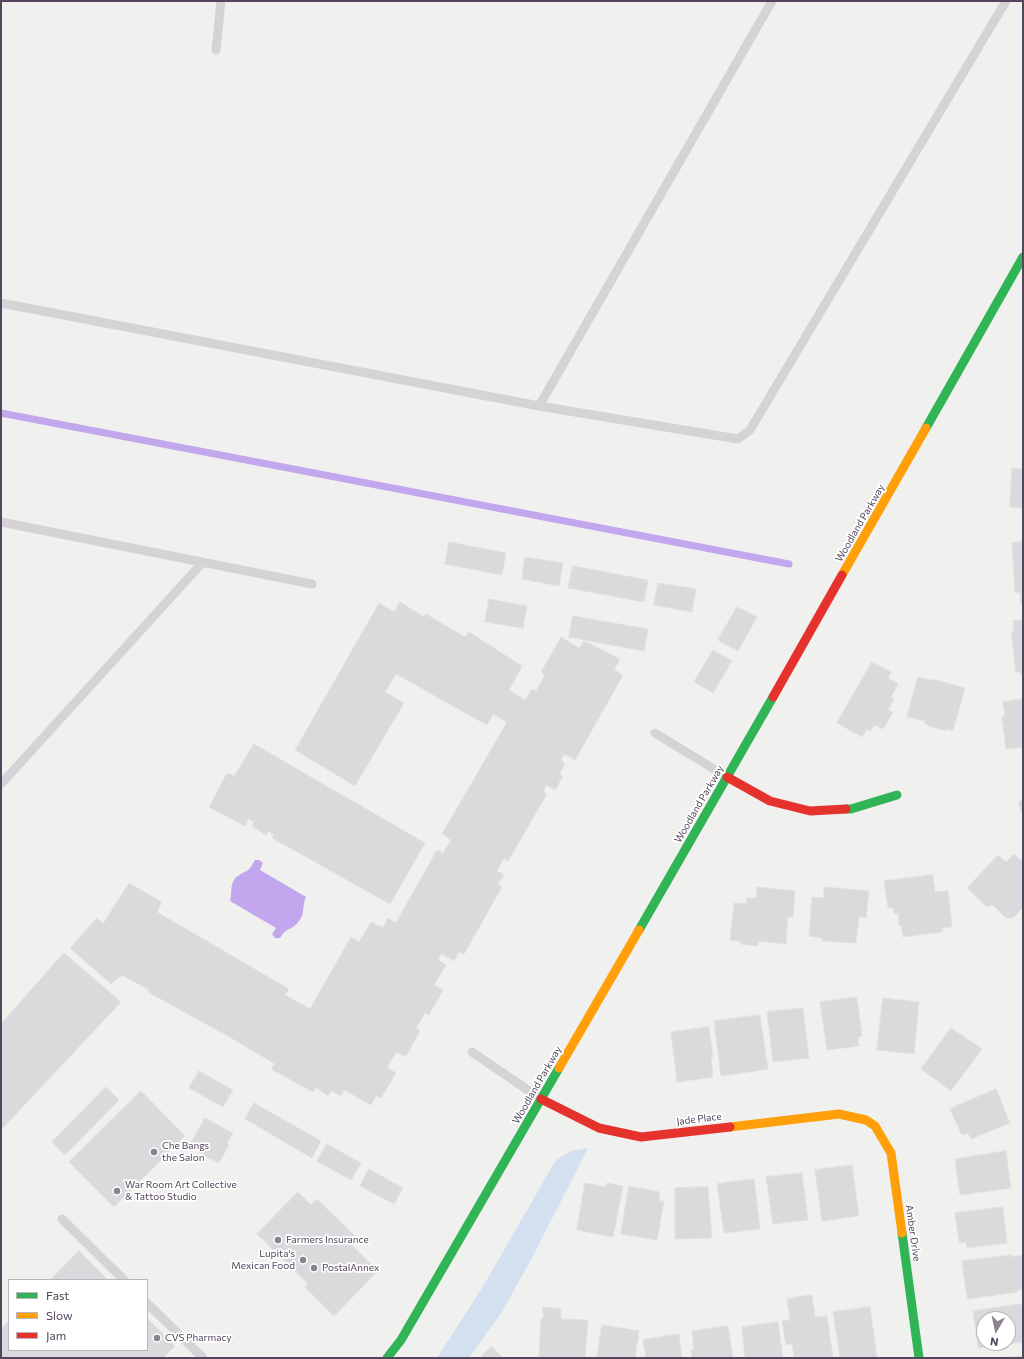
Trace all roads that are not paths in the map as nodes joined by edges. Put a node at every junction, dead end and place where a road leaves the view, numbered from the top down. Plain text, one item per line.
1 (221, 1) edge
2 (772, 1) edge
3 (1006, 1) edge
4 (216, 50) dead end
5 (1023, 257) edge
6 (1, 303) edge
7 (539, 406) junction
8 (1, 522) edge
9 (203, 562) junction
10 (312, 584) dead end
11 (655, 733) dead end
12 (727, 777) junction
13 (1, 784) edge
14 (897, 795) dead end
15 (472, 1052) dead end
16 (541, 1099) junction
17 (866, 1120) joint
18 (62, 1219) dead end
19 (123, 1279) edge
20 (148, 1304) edge
21 (203, 1358) edge
22 (388, 1358) edge
23 (919, 1358) edge

1 - 4 lane
2 - 7 lane
3 - 7 lane
5 - 12 main road, Woodland Parkway
6 - 7 lane
8 - 9 lane
9 - 10 lane
9 - 13 lane
11 - 12 lane
12 - 14 main road
12 - 16 main road, Woodland Parkway
15 - 16 lane
16 - 17 main road, Jade Place
16 - 22 main road, Woodland Parkway
17 - 23 main road, Amber Drive
18 - 19 lane
20 - 21 lane

